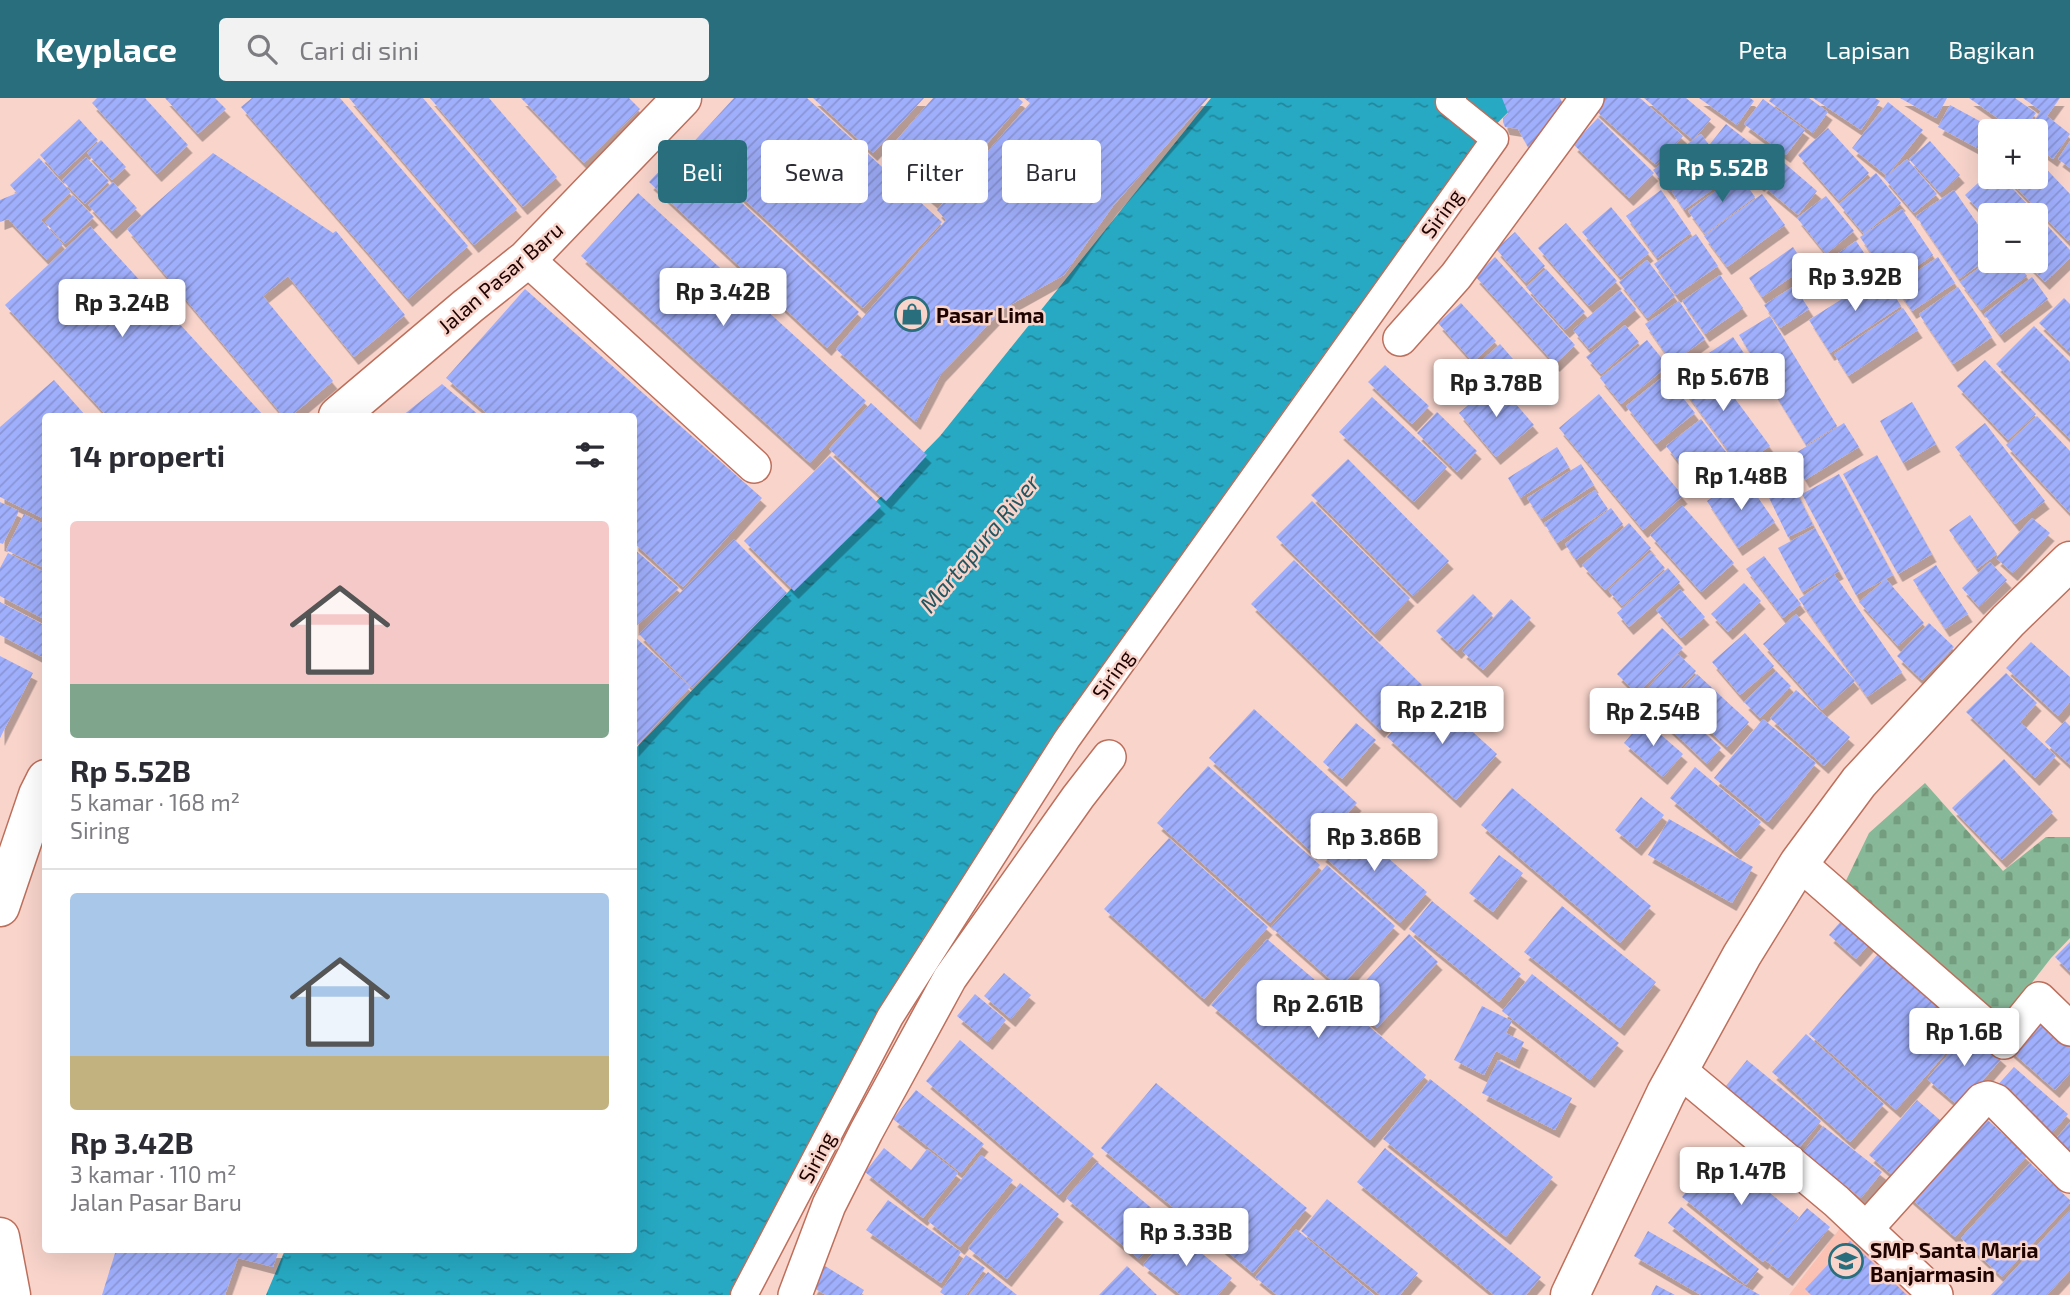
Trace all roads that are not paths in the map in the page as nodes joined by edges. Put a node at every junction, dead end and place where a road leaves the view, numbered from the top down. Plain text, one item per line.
1 (1453, 98) edge
2 (1587, 98) edge
3 (670, 102) edge
4 (527, 259) junction
5 (1400, 339) dead end
6 (342, 413) edge
7 (754, 466) dead end
8 (2070, 561) edge
9 (1109, 757) dead end
10 (42, 786) edge
11 (1799, 863) junction
12 (0, 907) edge
13 (2070, 1029) edge
14 (1679, 1070) junction
15 (2070, 1176) edge
16 (1866, 1229) junction
17 (0, 1237) edge
18 (11, 1295) edge
19 (744, 1295) edge
20 (795, 1295) edge
21 (1570, 1295) edge
22 (1936, 1295) edge

1 - 19 street, Siring
2 - 5 street
3 - 4 main road, Jalan Pasar Baru
4 - 6 main road, Jalan Pasar Baru
4 - 7 street
8 - 11 main road
9 - 20 street
10 - 12 main road
11 - 13 street
11 - 14 main road
14 - 16 street
14 - 21 main road
15 - 16 street
16 - 22 street
17 - 18 main road

